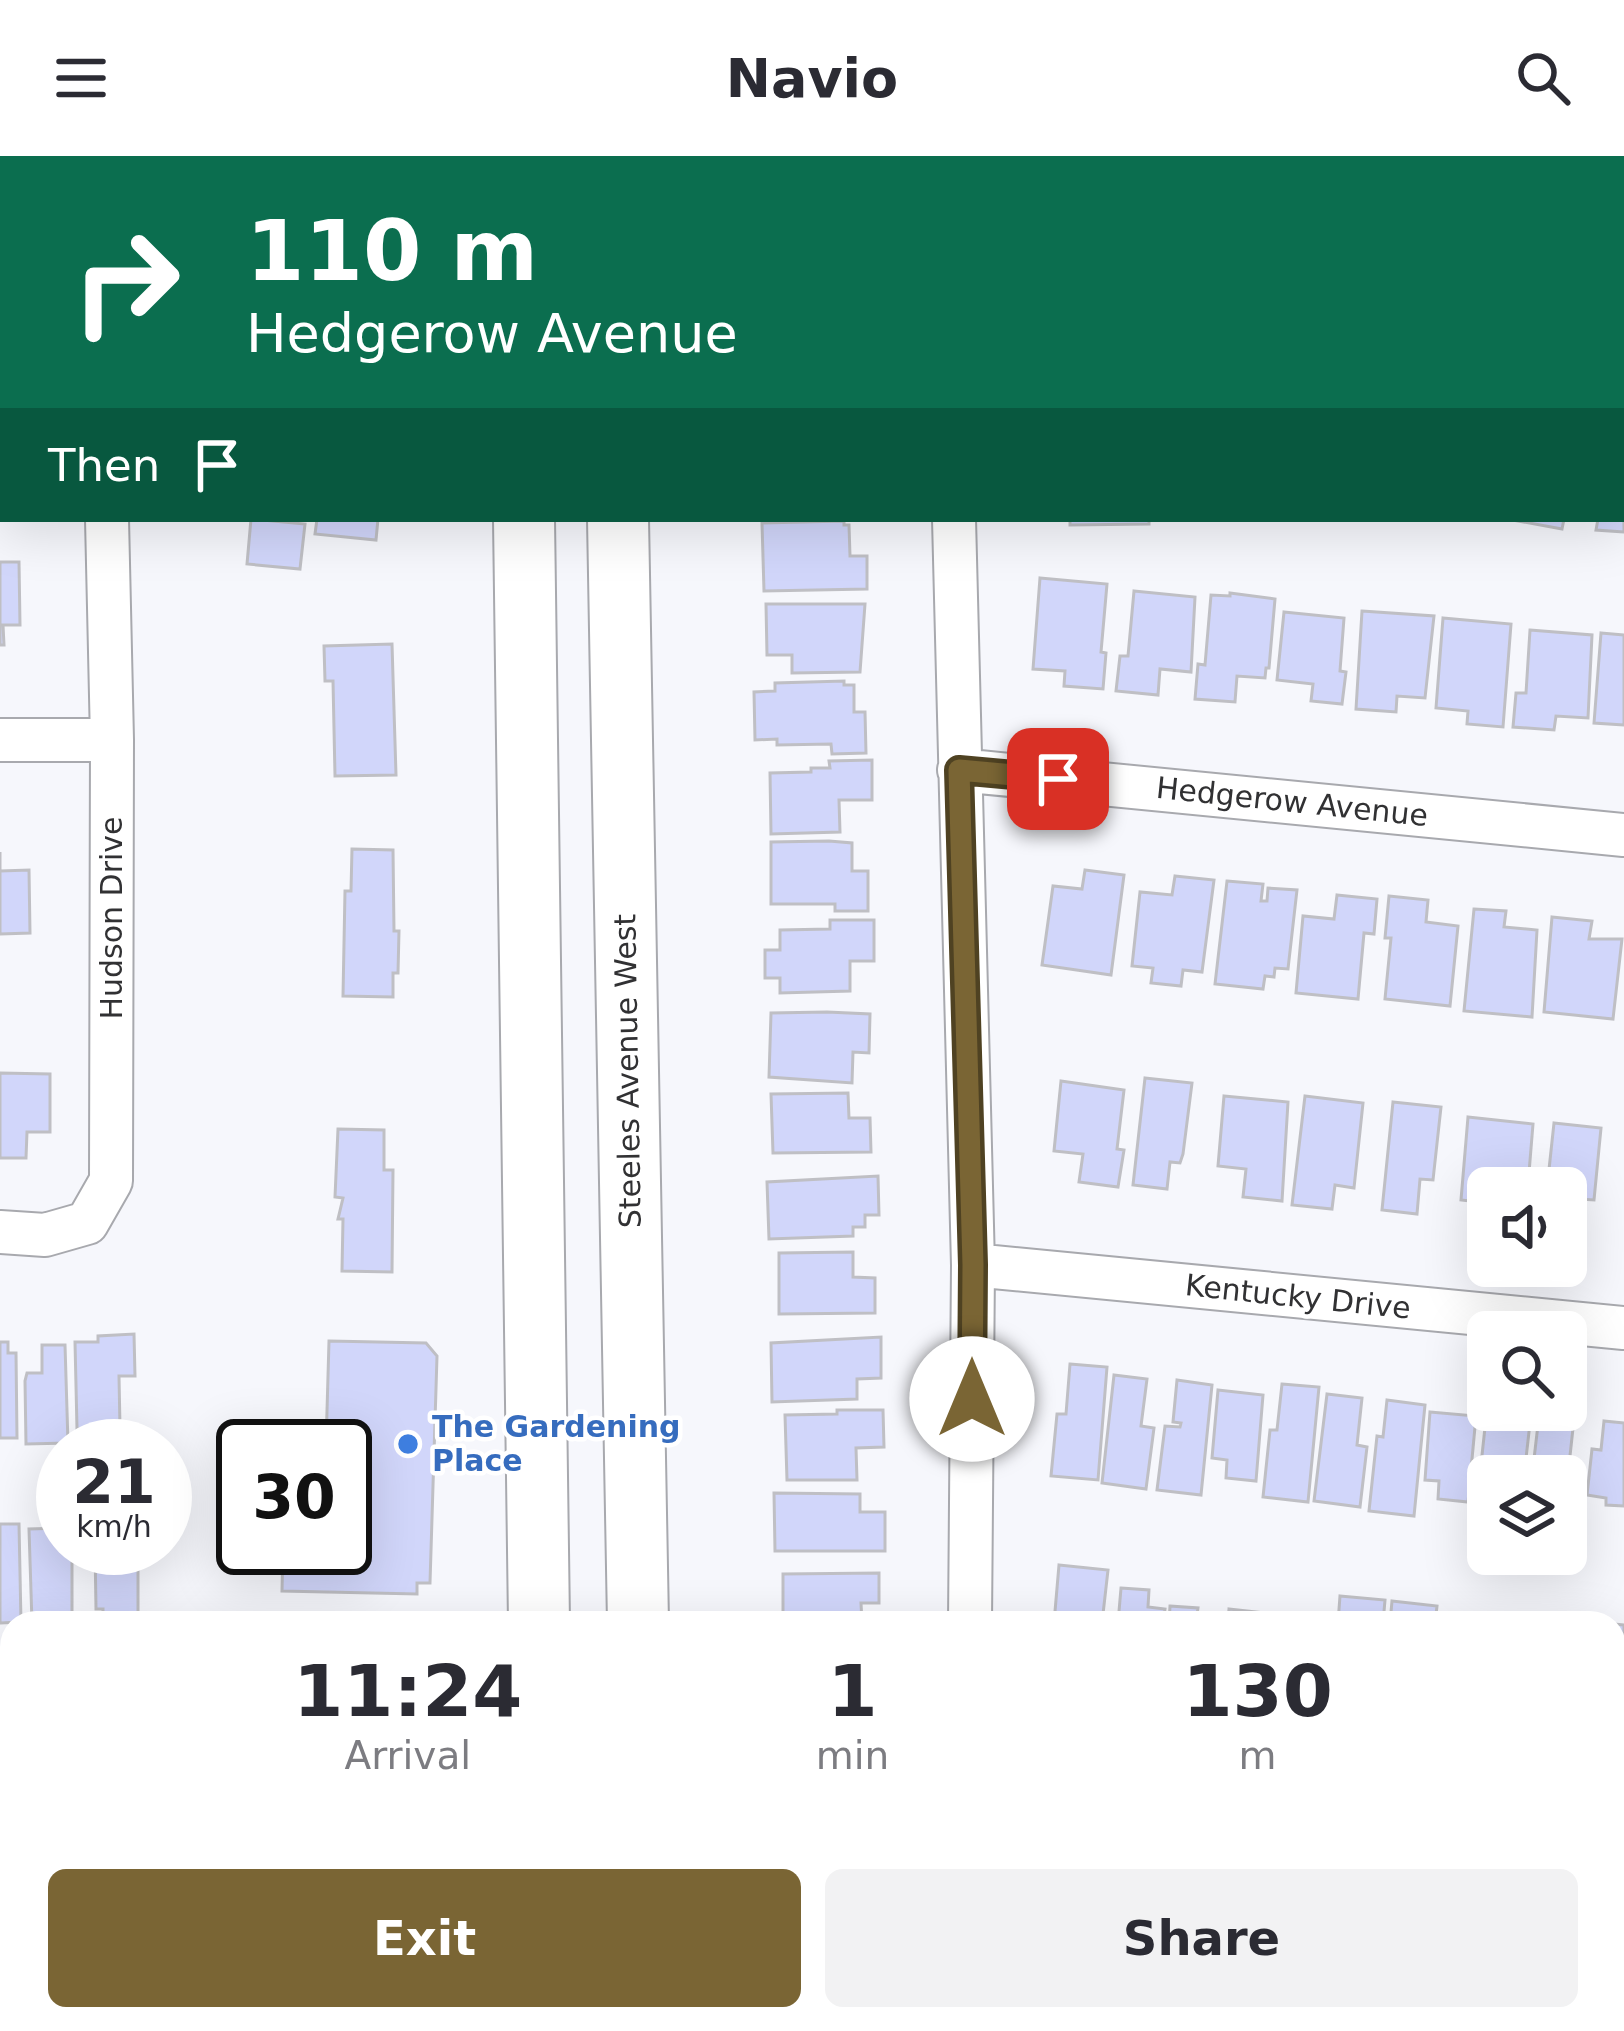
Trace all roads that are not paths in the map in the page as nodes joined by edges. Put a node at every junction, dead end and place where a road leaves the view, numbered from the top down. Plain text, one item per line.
1 (107, 522) edge
2 (524, 522) edge
3 (618, 522) edge
4 (954, 522) edge
5 (0, 740) edge
6 (112, 740) junction
7 (959, 770) junction
8 (1624, 835) edge
9 (0, 1232) edge
10 (973, 1265) junction
11 (1624, 1328) edge
12 (539, 1611) edge
13 (638, 1611) edge
14 (970, 1611) edge

1 - 6 street, Hudson Drive
2 - 12 main road
3 - 13 main road, Steeles Avenue West
4 - 7 street
5 - 6 street
6 - 9 street, Hudson Drive
7 - 8 street, Hedgerow Avenue
7 - 10 street
10 - 11 street, Kentucky Drive
10 - 14 street

